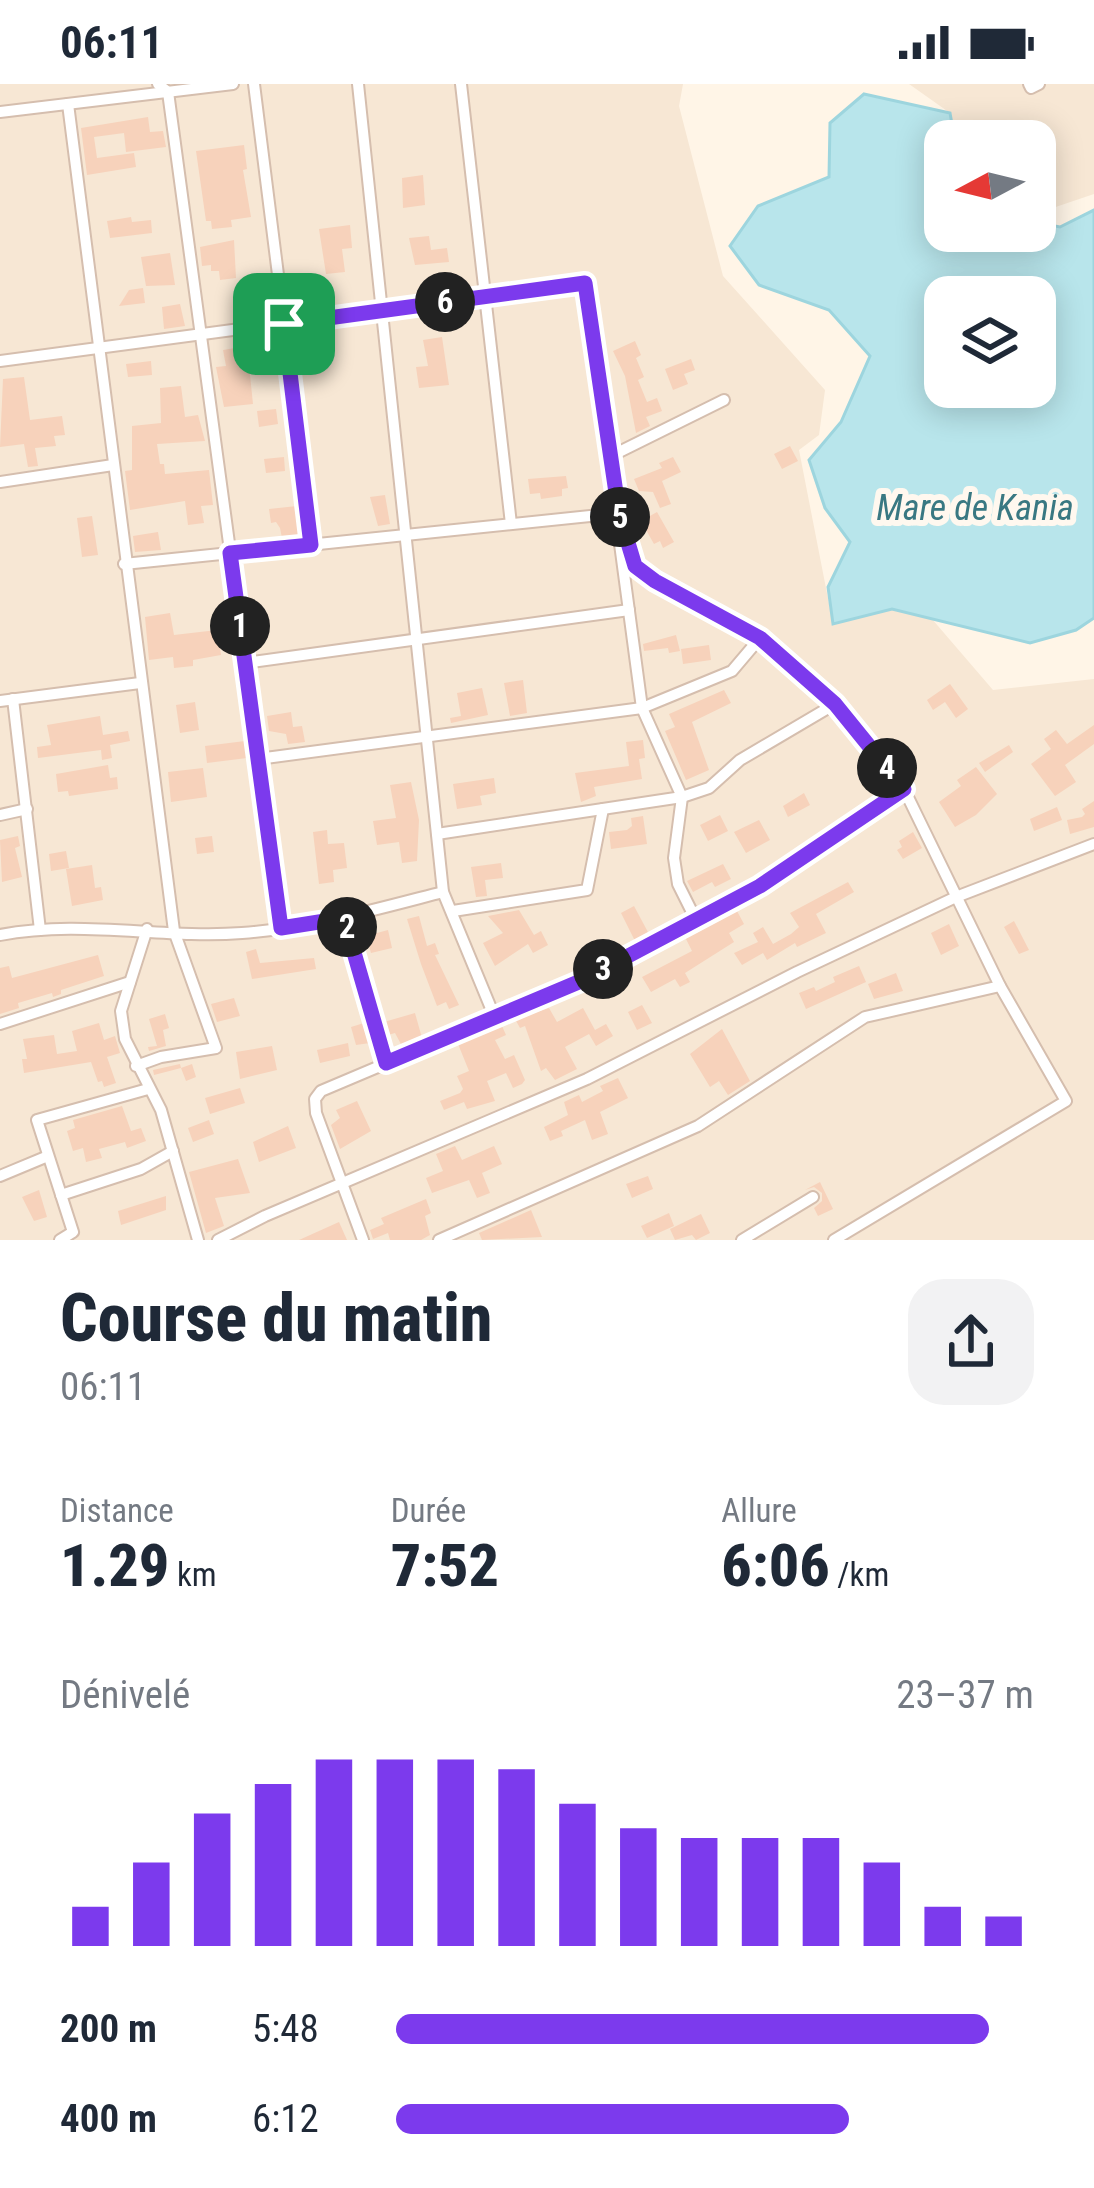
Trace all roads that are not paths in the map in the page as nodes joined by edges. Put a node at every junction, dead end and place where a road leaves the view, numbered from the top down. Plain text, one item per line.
1 (233, 84) edge
2 (254, 84) edge
3 (358, 84) edge
4 (461, 84) edge
5 (1029, 84) edge
6 (1039, 84) edge
7 (163, 88) edge
8 (68, 104) junction
9 (0, 112) edge
10 (485, 297) junction
11 (382, 311) junction
12 (284, 324) junction
13 (201, 335) junction
14 (97, 348) junction
15 (0, 361) edge
16 (724, 400) dead end
17 (610, 456) junction
18 (113, 465) junction
19 (0, 482) edge
20 (619, 513) junction
21 (511, 524) junction
22 (404, 535) junction
23 (311, 545) junction
24 (230, 553) junction
25 (124, 564) junction
26 (629, 610) junction
27 (760, 638) junction
28 (417, 640) junction
29 (245, 663) junction
30 (140, 683) junction
31 (6, 700) edge
32 (835, 704) junction
33 (642, 708) junction
34 (427, 736) junction
35 (258, 759) junction
36 (904, 789) junction
37 (682, 797) junction
38 (27, 809) junction
39 (603, 809) junction
40 (0, 815) edge
41 (437, 834) junction
42 (1094, 844) edge
43 (443, 892) junction
44 (956, 897) junction
45 (453, 911) junction
46 (344, 918) junction
47 (696, 920) junction
48 (281, 928) junction
49 (147, 929) junction
50 (40, 930) junction
51 (174, 931) junction
52 (0, 934) edge
53 (130, 982) junction
54 (1000, 986) junction
55 (495, 1018) junction
56 (0, 1024) edge
57 (386, 1063) junction
58 (136, 1066) junction
59 (148, 1089) junction
60 (173, 1151) junction
61 (48, 1156) junction
62 (0, 1176) edge
63 (344, 1181) junction
64 (61, 1196) junction
65 (813, 1197) dead end
66 (60, 1240) edge
67 (199, 1240) edge
68 (218, 1240) edge
69 (363, 1240) edge
70 (440, 1240) edge
71 (742, 1240) edge
72 (834, 1240) edge

1 - 7 street
2 - 12 street
3 - 11 street
4 - 10 street
5 - 6 street
7 - 8 street
7 - 13 street
8 - 9 street
8 - 14 street
10 - 11 street
10 - 17 street
10 - 21 street
11 - 12 street
11 - 22 street
12 - 13 street
12 - 23 street
13 - 14 street
13 - 24 street
14 - 15 street
14 - 18 street
16 - 17 street
17 - 20 street
18 - 19 street
18 - 25 street
20 - 21 street
20 - 26 street
20 - 27 street
21 - 22 street
22 - 23 street
22 - 28 street
23 - 24 street
24 - 25 street
24 - 29 street
25 - 30 street
26 - 28 street
26 - 33 street
27 - 32 street
27 - 33 street
28 - 29 street
28 - 34 street
29 - 35 street
30 - 31 street
30 - 51 street
31 - 38 street
32 - 36 street
32 - 37 street
33 - 34 street
33 - 37 street
34 - 35 street
34 - 41 street
35 - 48 street
36 - 44 street
36 - 47 street
37 - 39 street
37 - 47 street
38 - 40 street
38 - 50 street
39 - 41 street
39 - 45 street
41 - 43 street
42 - 44 street
43 - 45 street
43 - 46 street
44 - 54 street
44 - 63 street
45 - 55 street
46 - 48 street
46 - 57 street
47 - 55 street
48 - 51 street
49 - 50 street
49 - 51 street
49 - 53 street
50 - 52 street
51 - 58 street
53 - 56 street
53 - 58 street
54 - 70 street
54 - 72 street
55 - 57 street
57 - 63 street
58 - 59 street
59 - 60 street
59 - 61 street
60 - 64 street
60 - 67 street
61 - 62 street
61 - 64 street
63 - 68 street
63 - 69 street
64 - 66 street
65 - 71 street

